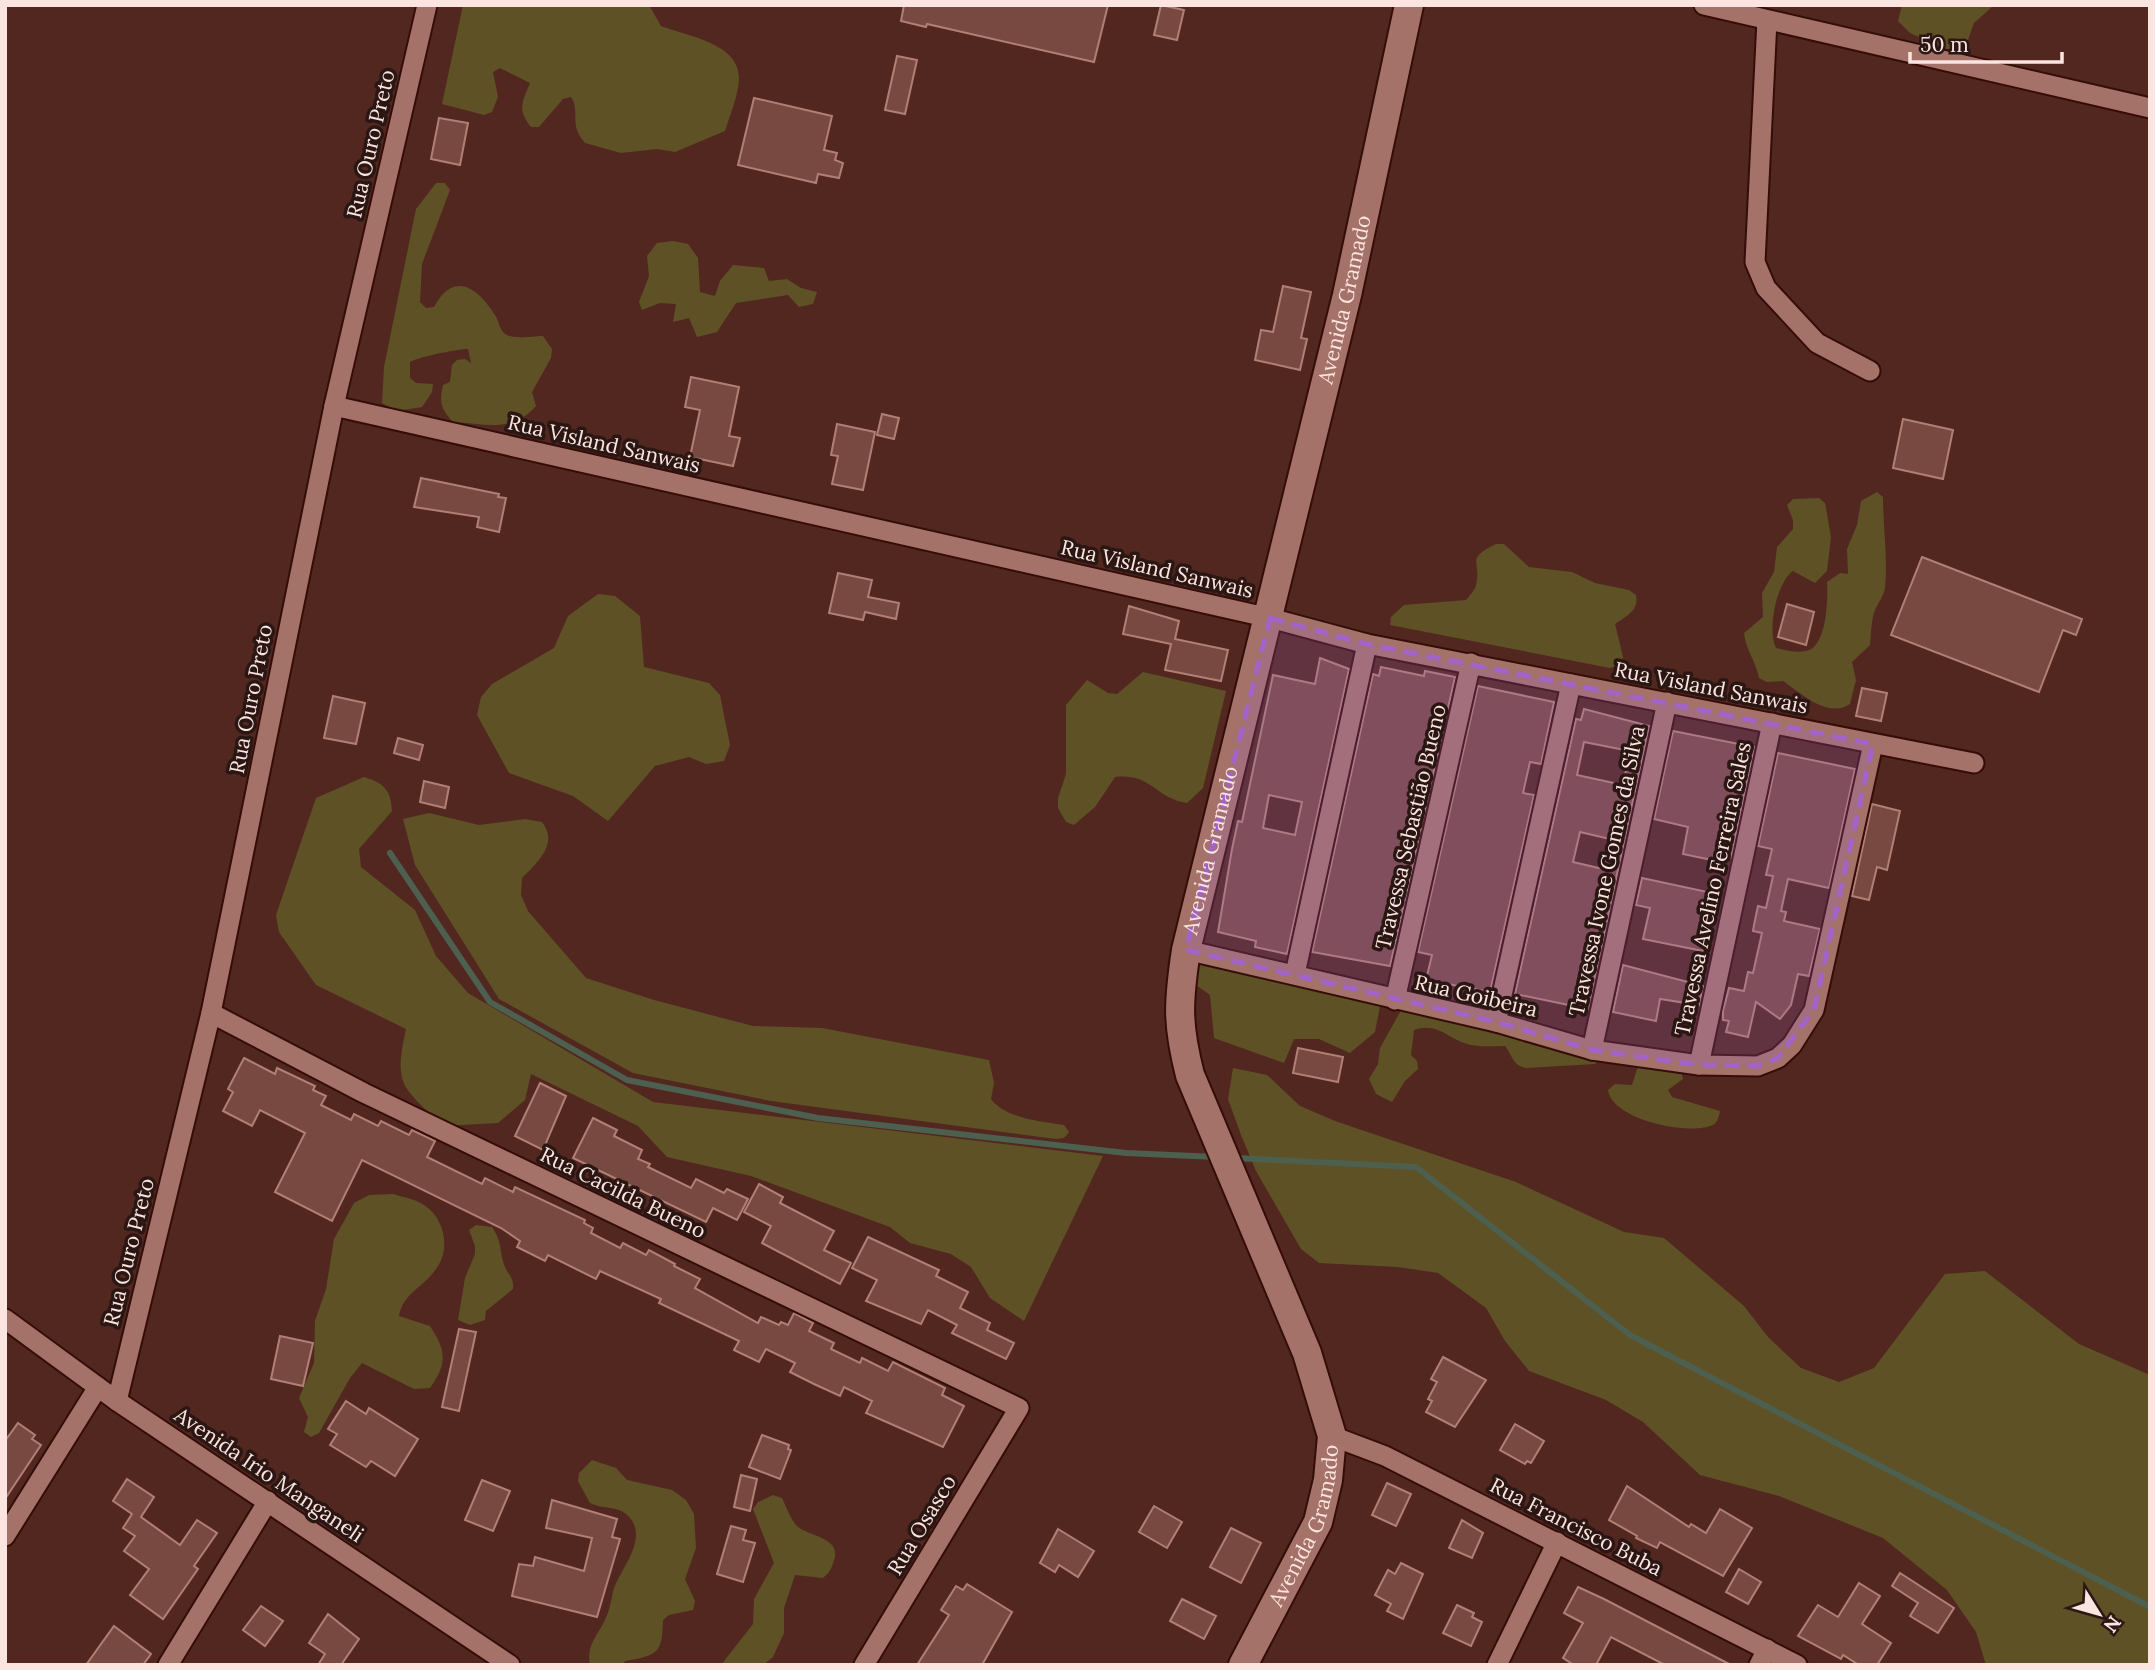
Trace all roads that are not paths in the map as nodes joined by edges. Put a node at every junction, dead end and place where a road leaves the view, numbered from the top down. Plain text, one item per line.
1 (427, 5) edge
2 (1409, 5) edge
3 (1704, 5) edge
4 (1766, 20) junction
5 (2150, 108) edge
6 (1870, 371) dead end
7 (334, 406) junction
8 (1270, 618) junction
9 (1367, 644) junction
10 (1471, 663) junction
11 (1571, 684) junction
12 (1667, 702) junction
13 (1772, 723) junction
14 (1873, 744) junction
15 (1974, 763) dead end
16 (1186, 950) junction
17 (1295, 974) junction
18 (1395, 1000) junction
19 (211, 1013) junction
20 (1496, 1022) junction
21 (1592, 1050) junction
22 (1699, 1065) junction
23 (5, 1320) edge
24 (98, 1387) junction
25 (117, 1401) junction
26 (1019, 1408) joint
27 (1332, 1436) junction
28 (268, 1501) junction
29 (5, 1536) edge
30 (1557, 1542) junction
31 (1763, 1657) edge
32 (168, 1665) edge
33 (510, 1665) edge
34 (864, 1665) edge
35 (1243, 1665) edge
36 (1497, 1665) edge
37 (1797, 1665) edge

1 - 7 street, Rua Ouro Preto
2 - 8 street, Avenida Gramado
3 - 4 street
4 - 5 street
4 - 6 street
7 - 8 street, Rua Visland Sanwais
7 - 19 street, Rua Ouro Preto
8 - 9 street, Rua Visland Sanwais
8 - 16 street, Avenida Gramado
9 - 10 street, Rua Visland Sanwais
9 - 17 street
10 - 11 street, Rua Visland Sanwais
10 - 18 street, Travessa Sebastião Bueno
11 - 12 street, Rua Visland Sanwais
11 - 20 street
12 - 13 street, Rua Visland Sanwais
12 - 21 street, Travessa Ivone Gomes da Silva
13 - 14 street, Rua Visland Sanwais
13 - 22 street, Travessa Avelino Ferreira Sales
14 - 15 street, Rua Visland Sanwais
14 - 22 street, Rua Goibeira
16 - 17 street, Rua Goibeira
16 - 27 street, Avenida Gramado
17 - 18 street, Rua Goibeira
18 - 20 street, Rua Goibeira
19 - 25 street, Rua Ouro Preto
19 - 26 street, Rua Cacilda Bueno
20 - 21 street, Rua Goibeira
21 - 22 street, Rua Goibeira
23 - 24 street, Avenida Irio Manganeli
24 - 25 street, Avenida Irio Manganeli
24 - 29 street
25 - 28 street, Avenida Irio Manganeli
26 - 34 street, Rua Osasco
27 - 30 street, Rua Francisco Buba
27 - 35 street, Avenida Gramado
28 - 32 street
28 - 33 street, Avenida Irio Manganeli
30 - 31 street, Rua Francisco Buba
30 - 36 street
31 - 37 street, Rua Francisco Buba

